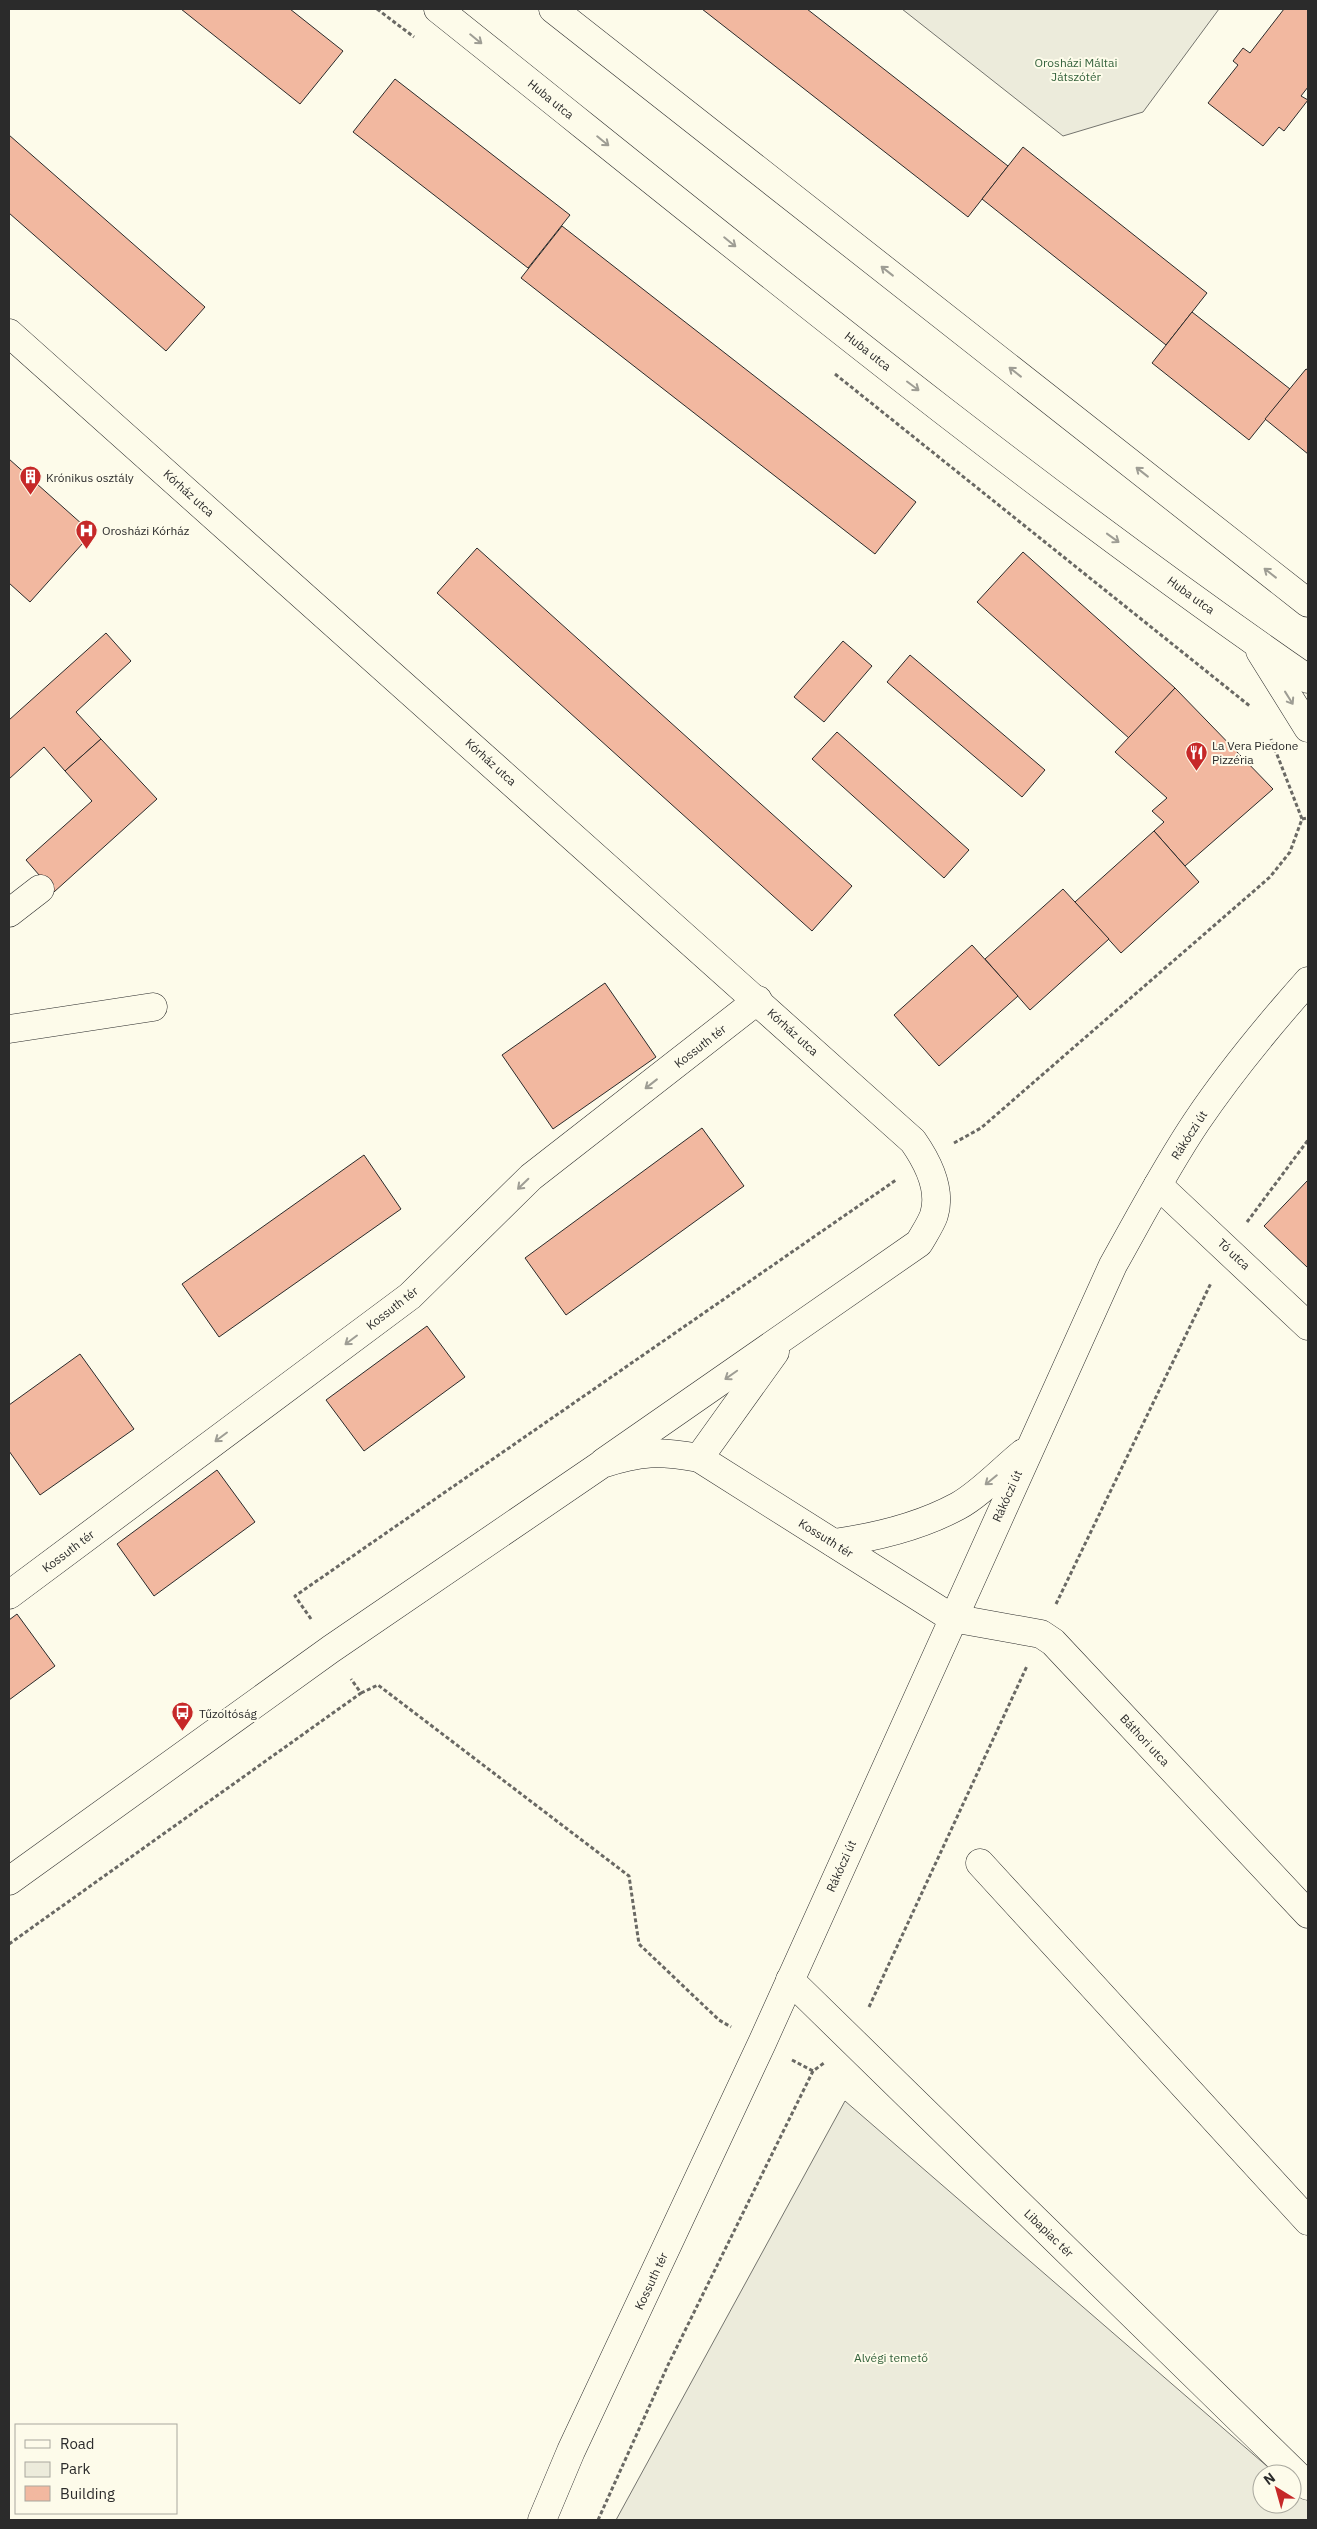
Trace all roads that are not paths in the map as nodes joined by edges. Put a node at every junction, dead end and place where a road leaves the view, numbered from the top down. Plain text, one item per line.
1 (438, 9) edge
2 (553, 9) edge
3 (9, 333) edge
4 (1308, 603) edge
5 (1254, 642) junction
6 (1308, 679) edge
7 (1308, 728) edge
8 (40, 890) dead end
9 (9, 913) edge
10 (1308, 961) edge
11 (1304, 986) edge
12 (758, 1000) junction
13 (153, 1007) dead end
14 (9, 1029) edge
15 (1158, 1185) junction
16 (934, 1214) joint
17 (1308, 1326) edge
18 (786, 1337) junction
19 (1028, 1449) junction
20 (699, 1458) junction
21 (602, 1464) junction
22 (834, 1543) junction
23 (9, 1595) edge
24 (952, 1618) junction
25 (980, 1863) dead end
26 (10, 1879) edge
27 (1308, 1914) edge
28 (790, 1980) junction
29 (762, 2043) joint
30 (1308, 2221) edge
31 (1308, 2486) edge
32 (542, 2520) edge

1 -> 5 main road, Huba utca
4 -> 2 main road
3 - 12 main road, Kórház utca
5 - 6 main road, Huba utca
5 -> 7 main road
8 - 9 main road
10 - 11 main road
11 - 15 main road, Rákóczi út
12 - 16 main road, Kórház utca
12 -> 23 main road, Kossuth tér
13 - 14 main road
15 - 17 main road, Tó utca
15 - 19 main road, Rákóczi út
16 - 18 main road, Kossuth tér
18 - 20 main road, Kossuth tér
18 -> 21 main road, Kossuth tér
19 -> 22 main road
19 - 24 main road, Rákóczi út
20 - 21 main road, Kossuth tér
20 - 22 main road, Kossuth tér
21 - 26 main road, Kossuth tér
22 - 24 main road, Kossuth tér
24 - 27 main road, Báthori utca
24 - 28 main road, Rákóczi út
25 - 30 main road
28 - 29 main road, Rákóczi út
28 - 31 main road, Libapiac tér
29 - 32 main road, Kossuth tér

